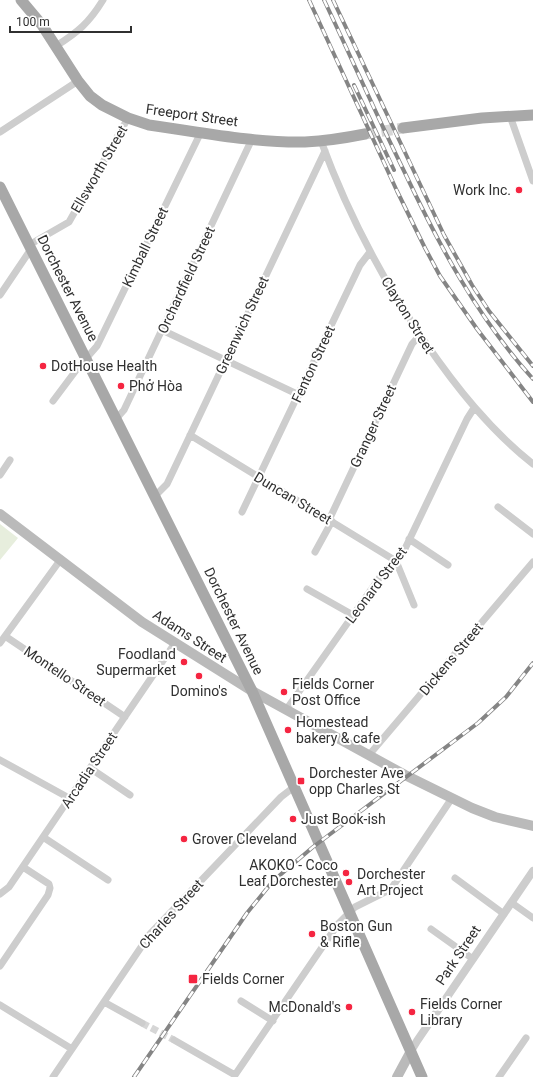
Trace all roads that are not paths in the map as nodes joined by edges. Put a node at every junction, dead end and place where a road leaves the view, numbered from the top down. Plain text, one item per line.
1 (21, 0) edge
2 (103, 0) edge
3 (56, 46) junction
4 (78, 81) junction
5 (533, 115) edge
6 (510, 116) junction
7 (128, 118) junction
8 (403, 128) tunnel mouth
9 (0, 132) edge
10 (201, 132) junction
11 (366, 134) tunnel mouth
12 (252, 139) junction
13 (323, 146) junction
14 (533, 181) edge
15 (0, 187) edge
16 (30, 247) junction
17 (370, 252) junction
18 (0, 295) edge
19 (162, 330) junction
20 (420, 335) junction
21 (86, 359) junction
22 (226, 360) junction
23 (299, 395) junction
24 (53, 401) dead end
25 (474, 408) junction
26 (116, 419) junction
27 (190, 435) junction
28 (10, 460) dead end
29 (533, 464) edge
30 (0, 475) edge
31 (260, 477) junction
32 (155, 496) junction
33 (498, 507) dead end
34 (242, 512) dead end
35 (0, 514) edge
36 (330, 520) junction
37 (533, 534) edge
38 (409, 539) junction
39 (315, 552) dead end
40 (61, 559) junction
41 (396, 561) junction
42 (533, 562) edge
43 (448, 565) dead end
44 (307, 589) dead end
45 (414, 605) dead end
46 (353, 615) junction
47 (5, 636) junction
48 (0, 643) edge
49 (175, 643) junction
50 (252, 691) junction
51 (286, 710) junction
52 (125, 717) junction
53 (369, 755) junction
54 (0, 760) edge
55 (90, 768) junction
56 (294, 787) junction
57 (130, 795) dead end
58 (69, 798) junction
59 (452, 798) junction
60 (533, 826) edge
61 (43, 836) junction
62 (23, 867) junction
63 (533, 872) edge
64 (455, 878) dead end
65 (108, 880) dead end
66 (0, 894) edge
67 (512, 903) junction
68 (349, 912) junction
69 (504, 914) junction
70 (533, 918) edge
71 (431, 929) dead end
72 (473, 959) junction
73 (0, 966) edge
74 (241, 1001) dead end
75 (104, 1002) junction
76 (0, 1006) edge
77 (273, 1021) junction
78 (142, 1023) tunnel mouth
79 (526, 1038) dead end
80 (174, 1040) tunnel mouth
81 (72, 1049) junction
82 (411, 1051) junction
83 (53, 1077) edge
84 (397, 1077) edge
85 (422, 1077) edge
86 (500, 1077) edge

1 - 3 main road, Freeport Street
2 - 3 street
3 - 4 main road, Freeport Street
4 - 7 main road, Freeport Street
4 - 9 street
5 - 6 main road
6 - 8 main road
6 - 14 street
7 - 10 main road, Freeport Street
7 - 16 street, Ellsworth Street
10 - 12 main road, Freeport Street
10 - 21 street, Kimball Street
11 - 13 main road, Freeport Street
12 - 13 main road, Freeport Street
12 - 19 street, Orchardfield Street
13 - 17 street, Clayton Street
13 - 22 street, Greenwich Street
15 - 16 main road, Dorchester Avenue
16 - 18 street
16 - 21 main road, Dorchester Avenue
17 - 20 street, Clayton Street
17 - 23 street, Fenton Street
19 - 22 street
19 - 26 street, Orchardfield Street
20 - 25 street, Clayton Street
20 - 36 street, Granger Street
21 - 24 street, Kimball Street
21 - 26 main road, Dorchester Avenue
22 - 23 street
22 - 27 street, Greenwich Street
23 - 31 street, Fenton Street
25 - 29 street, Clayton Street
25 - 38 street, Leonard Street
26 - 32 main road, Dorchester Avenue
27 - 31 street, Duncan Street
27 - 32 street, Greenwich Street
28 - 30 street
31 - 34 street, Fenton Street
31 - 36 street, Duncan Street
32 - 50 main road, Dorchester Avenue
33 - 37 street
35 - 40 main road, Adams Street
36 - 39 street, Granger Street
36 - 41 street, Duncan Street
38 - 41 street, Leonard Street
38 - 43 street
40 - 47 street
40 - 49 main road, Adams Street
41 - 45 street
41 - 46 street, Leonard Street
42 - 53 street, Dickens Street
44 - 46 street
46 - 51 street, Leonard Street
47 - 48 street
47 - 52 street, Montello Street
49 - 50 main road, Adams Street
49 - 52 street, Arcadia Street
50 - 51 main road, Adams Street
50 - 56 main road, Dorchester Avenue
51 - 53 main road, Adams Street
52 - 55 street, Arcadia Street
53 - 59 main road, Adams Street
54 - 58 street
55 - 57 street
55 - 58 street, Arcadia Street
56 - 68 main road, Dorchester Avenue
56 - 75 street, Charles Street
58 - 61 street, Arcadia Street
59 - 60 main road, Adams Street
59 - 68 street
61 - 62 street, Arcadia Street
61 - 65 street
62 - 66 street, Arcadia Street
62 - 73 street
63 - 67 street, Park Street
64 - 69 street
67 - 69 street, Park Street
67 - 70 street
68 - 77 street
68 - 82 main road, Dorchester Avenue
69 - 72 street, Park Street
71 - 72 street
72 - 82 street, Park Street
74 - 77 street
75 - 78 street
75 - 81 street, Charles Street
76 - 81 street
77 - 80 street
79 - 86 street
81 - 83 street, Charles Street
82 - 84 main road, Park Street
82 - 85 main road, Dorchester Avenue

